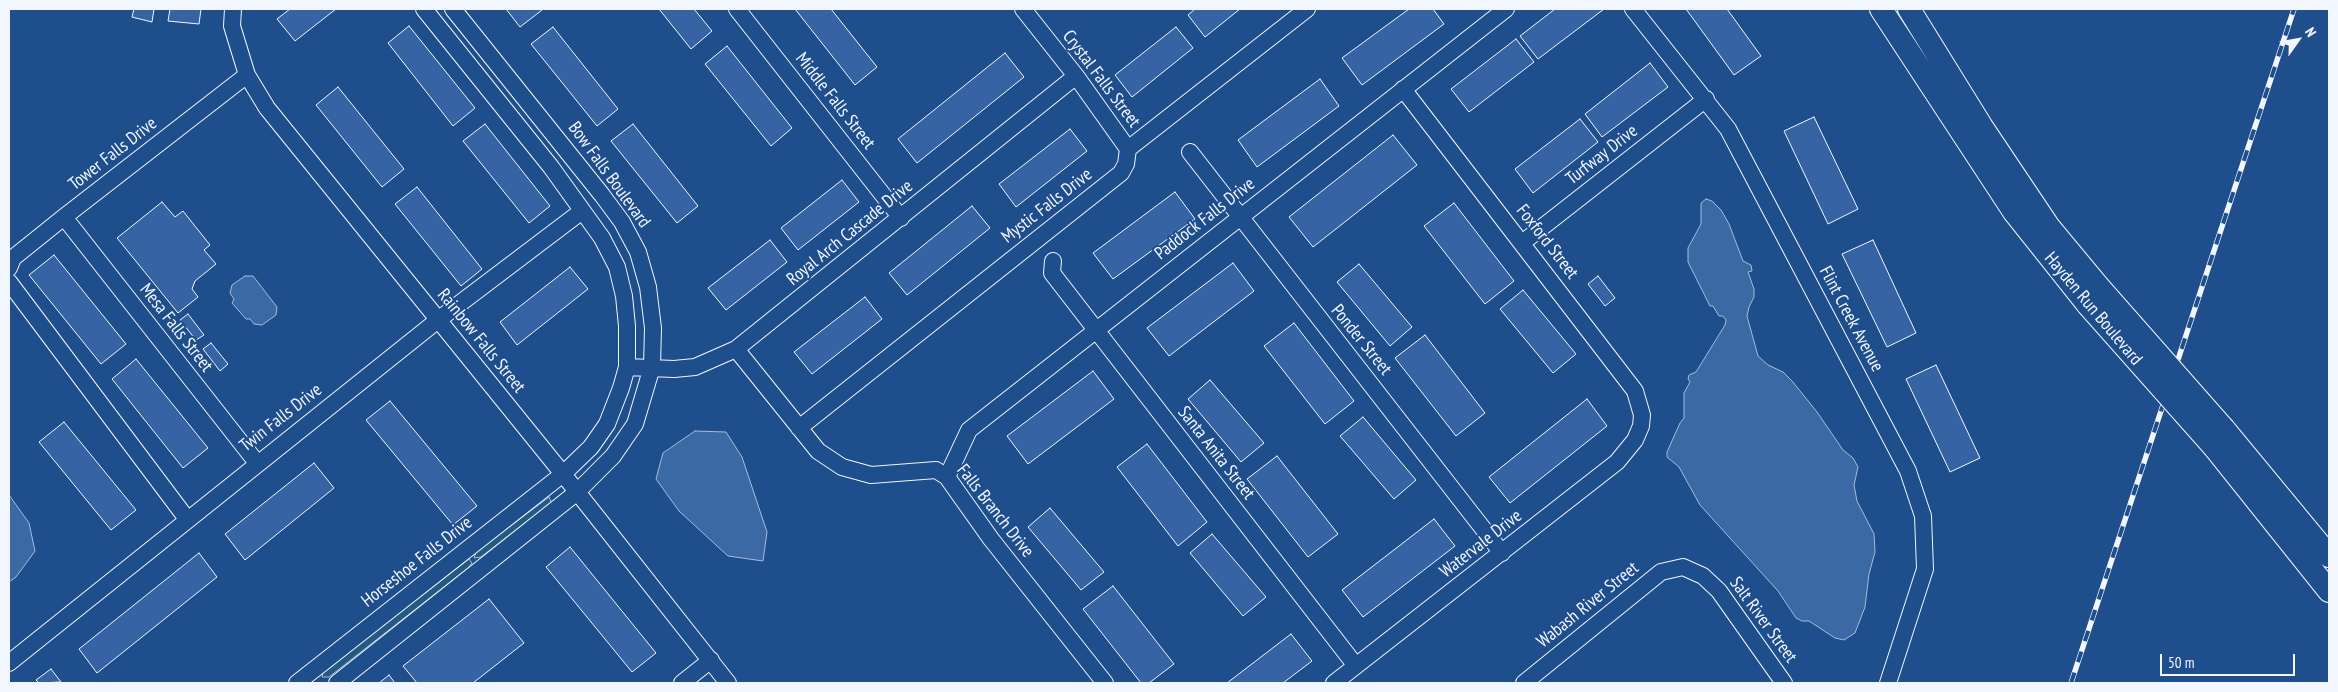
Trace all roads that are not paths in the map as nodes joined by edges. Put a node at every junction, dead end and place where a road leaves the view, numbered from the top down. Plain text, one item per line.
1 (233, 9) edge
2 (424, 9) edge
3 (453, 9) edge
4 (737, 9) edge
5 (1023, 9) edge
6 (1307, 9) edge
7 (1506, 9) edge
8 (1633, 9) edge
9 (1881, 9) edge
10 (1909, 9) edge
11 (247, 75) junction
12 (1076, 76) junction
13 (1403, 89) junction
14 (1706, 100) junction
15 (1128, 149) junction
16 (1190, 152) dead end
17 (582, 211) junction
18 (64, 216) junction
19 (1240, 217) junction
20 (901, 218) junction
21 (1522, 243) junction
22 (1053, 261) dead end
23 (9, 268) edge
24 (9, 282) edge
25 (2093, 296) junction
26 (438, 320) junction
27 (1095, 329) junction
28 (736, 350) junction
29 (627, 367) junction
30 (652, 367) junction
31 (1641, 426) joint
32 (799, 428) junction
33 (2219, 438) junction
34 (257, 463) junction
35 (563, 474) junction
36 (947, 477) junction
37 (576, 492) junction
38 (187, 519) junction
39 (1502, 553) junction
40 (2329, 556) edge
41 (1683, 567) joint
42 (2329, 591) edge
43 (711, 660) junction
44 (9, 662) edge
45 (1356, 666) junction
46 (1889, 682) edge
47 (297, 683) edge
48 (337, 683) edge
49 (682, 683) edge
50 (728, 683) edge
51 (1105, 683) edge
52 (1334, 683) edge
53 (1524, 683) edge
54 (1784, 683) edge

1 - 11 street, Rainbow Falls Street
2 - 17 street
3 - 30 street, Bow Falls Boulevard
4 - 20 street, Middle Falls Street
5 - 12 street, Crystal Falls Street
6 - 15 street
7 - 13 street, Paddock Falls Drive
8 - 14 street, Flint Creek Avenue
9 - 25 main road, Hayden Run Boulevard
10 - 25 main road, Hayden Run Boulevard
11 - 18 street, Tower Falls Drive
11 - 26 street, Rainbow Falls Street
12 - 15 street, Crystal Falls Street
12 - 20 street, Royal Arch Cascade Drive
13 - 19 street, Paddock Falls Drive
13 - 21 street, Foxford Street
14 - 21 street, Turfway Drive
14 - 46 street, Flint Creek Avenue
15 - 32 street, Mystic Falls Drive
16 - 19 street, Ponder Street
17 - 26 street, Twin Falls Drive
17 - 29 street
18 - 23 street, Tower Falls Drive
18 - 34 street, Mesa Falls Street
19 - 27 street, Paddock Falls Drive
19 - 39 street, Ponder Street
20 - 28 street, Royal Arch Cascade Drive
21 - 31 street, Foxford Street
22 - 27 street, Santa Anita Street
24 - 38 street
25 - 33 main road, Hayden Run Boulevard, bridge
26 - 34 street, Twin Falls Drive
26 - 35 street, Rainbow Falls Street
27 - 36 street, Paddock Falls Drive
27 - 45 street, Santa Anita Street
28 - 30 street, Royal Arch Cascade Drive
28 - 32 street, Falls Branch Drive
29 - 30 street, Royal Arch Cascade Drive
29 - 35 street
30 - 37 street, Bow Falls Boulevard
31 - 39 street, Watervale Drive
32 - 36 street, Falls Branch Drive
33 - 40 main road, Hayden Run Boulevard
33 - 42 main road, Hayden Run Boulevard
34 - 38 street, Twin Falls Drive
35 - 37 street, Rainbow Falls Street
35 - 47 street, Horseshoe Falls Drive
36 - 51 street, Falls Branch Drive
37 - 43 street, Rainbow Falls Street
37 - 48 street
38 - 44 street, Twin Falls Drive
39 - 45 street, Watervale Drive
41 - 53 street, Wabash River Street
41 - 54 street, Salt River Street
43 - 49 street
43 - 50 street, Rainbow Falls Street
45 - 52 street, Watervale Drive

